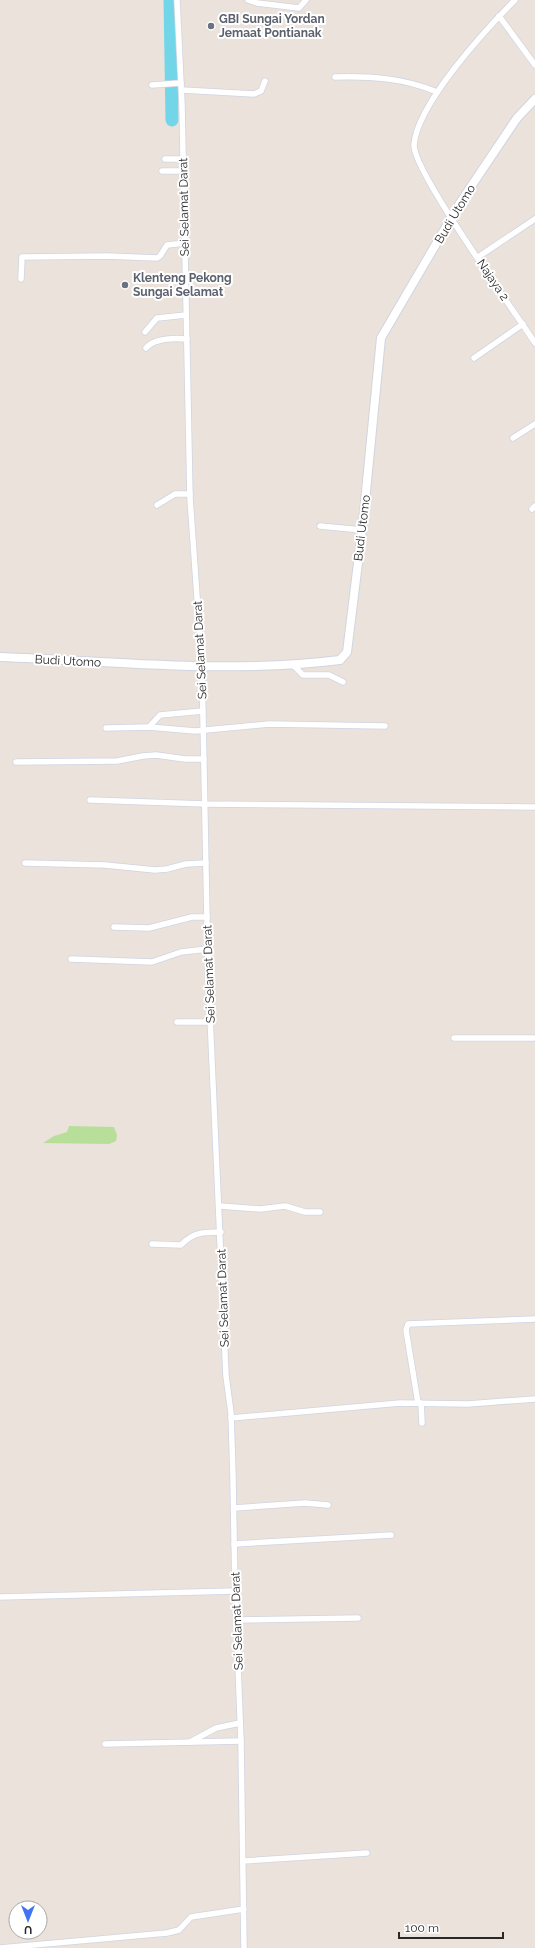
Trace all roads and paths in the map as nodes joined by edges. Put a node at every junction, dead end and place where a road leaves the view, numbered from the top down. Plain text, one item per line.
1 (177, 0) edge
2 (248, 0) edge
3 (306, 0) edge
4 (515, 0) edge
5 (499, 16) junction
6 (535, 65) edge
7 (335, 77) dead end
8 (265, 81) dead end
9 (182, 83) junction
10 (152, 85) dead end
11 (182, 90) junction
12 (437, 92) junction
13 (535, 99) edge
14 (165, 159) dead end
15 (181, 159) junction
16 (162, 171) dead end
17 (180, 171) junction
18 (452, 218) junction
19 (535, 219) edge
20 (183, 243) junction
21 (478, 257) junction
22 (21, 279) dead end
23 (186, 315) junction
24 (523, 324) junction
25 (145, 332) dead end
26 (187, 339) junction
27 (535, 343) edge
28 (146, 348) dead end
29 (474, 358) dead end
30 (535, 424) edge
31 (513, 438) dead end
32 (188, 494) junction
33 (158, 505) dead end
34 (320, 526) dead end
35 (362, 530) junction
36 (0, 657) edge
37 (292, 664) junction
38 (198, 667) junction
39 (343, 682) dead end
40 (203, 711) junction
41 (385, 726) dead end
42 (149, 727) junction
43 (106, 728) dead end
44 (204, 729) junction
45 (204, 759) junction
46 (16, 762) dead end
47 (90, 800) dead end
48 (202, 804) junction
49 (535, 807) edge
50 (25, 863) dead end
51 (206, 863) junction
52 (204, 917) junction
53 (114, 927) dead end
54 (205, 950) junction
55 (71, 959) dead end
56 (177, 1022) dead end
57 (211, 1022) junction
58 (454, 1038) dead end
59 (535, 1038) edge
60 (220, 1206) junction
61 (320, 1212) dead end
62 (218, 1232) junction
63 (152, 1244) dead end
64 (535, 1319) edge
65 (535, 1399) edge
66 (420, 1403) junction
67 (231, 1418) junction
68 (422, 1423) dead end
69 (328, 1505) dead end
70 (234, 1508) junction
71 (391, 1535) dead end
72 (234, 1544) junction
73 (235, 1591) junction
74 (0, 1597) edge
75 (358, 1618) dead end
76 (237, 1620) junction
77 (240, 1723) junction
78 (241, 1741) junction
79 (188, 1743) junction
80 (105, 1744) dead end
81 (367, 1853) dead end
82 (243, 1861) junction
83 (244, 1909) junction
84 (0, 1948) edge
85 (244, 1948) edge

1 - 9 street, Sei Selamat Darat
2 - 3 street
4 - 5 street, Najaya 2
5 - 6 street
5 - 12 street, Najaya 2
7 - 12 street
8 - 11 street
9 - 10 street
9 - 11 street, Sei Selamat Darat
11 - 15 street, Sei Selamat Darat
12 - 18 street, Najaya 2
13 - 18 street, Budi Utomo
14 - 15 street
15 - 17 street, Sei Selamat Darat
16 - 17 street
17 - 20 street, Sei Selamat Darat
18 - 21 street, Najaya 2
18 - 35 street, Budi Utomo
19 - 21 street
20 - 22 street
20 - 23 street, Sei Selamat Darat
21 - 24 street, Najaya 2
23 - 25 street
23 - 26 street, Sei Selamat Darat
24 - 27 street, Najaya 2
24 - 29 street
26 - 28 street
26 - 32 street, Sei Selamat Darat
30 - 31 street
32 - 33 street
32 - 38 street, Sei Selamat Darat
34 - 35 street
35 - 37 street, Budi Utomo
36 - 38 street, Budi Utomo
37 - 38 street, Budi Utomo
37 - 39 street
38 - 40 street, Sei Selamat Darat
40 - 42 street
40 - 44 street, Sei Selamat Darat
41 - 44 street
42 - 43 street
42 - 44 street
44 - 45 street, Sei Selamat Darat
45 - 46 street
45 - 48 street, Sei Selamat Darat
47 - 48 street
48 - 49 street
48 - 51 street, Sei Selamat Darat
50 - 51 street
51 - 52 street, Sei Selamat Darat
52 - 53 street
52 - 54 street, Sei Selamat Darat
54 - 55 street
54 - 57 street, Sei Selamat Darat
56 - 57 street
57 - 60 street, Sei Selamat Darat
58 - 59 street
60 - 61 street
60 - 62 street, Sei Selamat Darat
62 - 63 street
62 - 67 street, Sei Selamat Darat
64 - 66 street
65 - 66 street
66 - 67 street
66 - 68 street
67 - 70 street, Sei Selamat Darat
69 - 70 street
70 - 72 street, Sei Selamat Darat
71 - 72 street
72 - 73 street, Sei Selamat Darat
73 - 74 street
73 - 76 street, Sei Selamat Darat
75 - 76 street
76 - 77 street, Sei Selamat Darat
77 - 78 street, Sei Selamat Darat
77 - 79 street
78 - 79 street
78 - 82 street, Sei Selamat Darat
79 - 80 street
81 - 82 street
82 - 83 street, Sei Selamat Darat
83 - 84 street
83 - 85 street, Sei Selamat Darat

